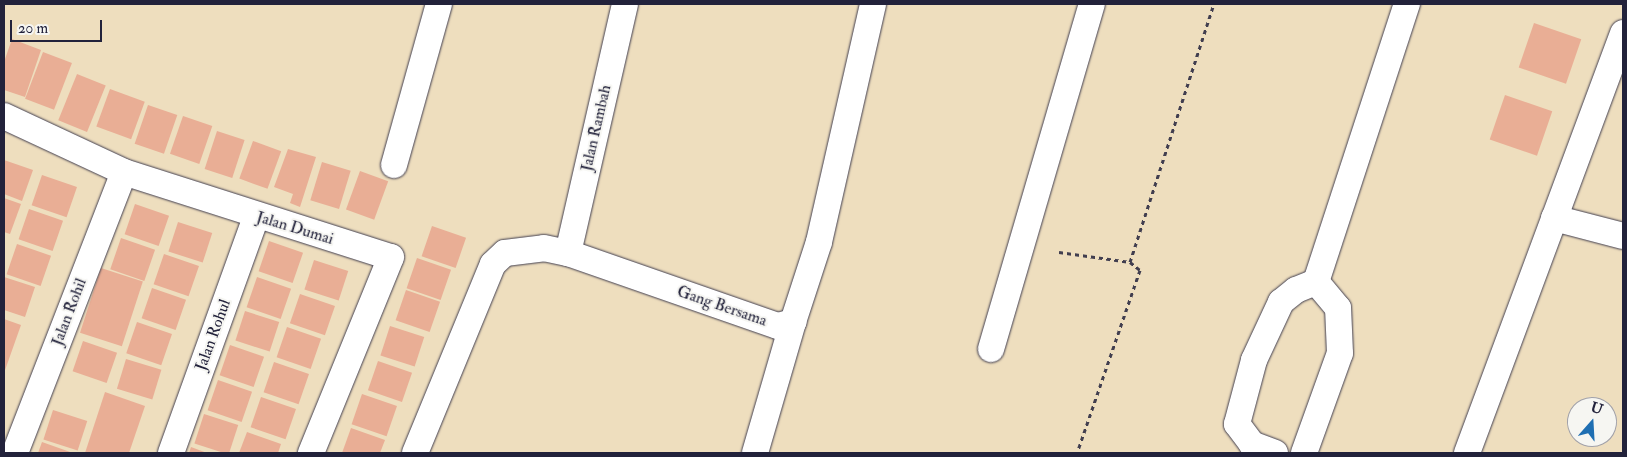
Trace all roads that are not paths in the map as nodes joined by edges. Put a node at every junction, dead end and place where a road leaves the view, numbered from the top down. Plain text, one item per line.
1 (439, 4) edge
2 (873, 4) edge
3 (1092, 4) edge
4 (1407, 4) edge
5 (621, 5) edge
6 (1623, 33) edge
7 (1615, 79) edge
8 (4, 116) edge
9 (394, 165) dead end
10 (124, 172) junction
11 (256, 217) junction
12 (1554, 218) junction
13 (1623, 236) edge
14 (568, 253) junction
15 (1316, 282) junction
16 (793, 322) junction
17 (991, 349) dead end
18 (15, 453) edge
19 (171, 453) edge
20 (311, 453) edge
21 (415, 453) edge
22 (755, 453) edge
23 (1274, 453) edge
24 (1304, 453) edge
25 (1467, 453) edge

1 - 9 street
2 - 16 street
3 - 17 street
4 - 15 street
5 - 14 street, Jalan Rambah
6 - 7 street
7 - 12 street
8 - 10 street, Jalan Dumai
10 - 11 street, Jalan Dumai
10 - 18 street, Jalan Rohil
11 - 19 street, Jalan Rohul
11 - 20 street, Jalan Dumai
12 - 13 street
12 - 25 street
14 - 16 street, Gang Bersama
14 - 21 street, Gang Bersama
15 - 23 street
15 - 24 street
16 - 22 street

